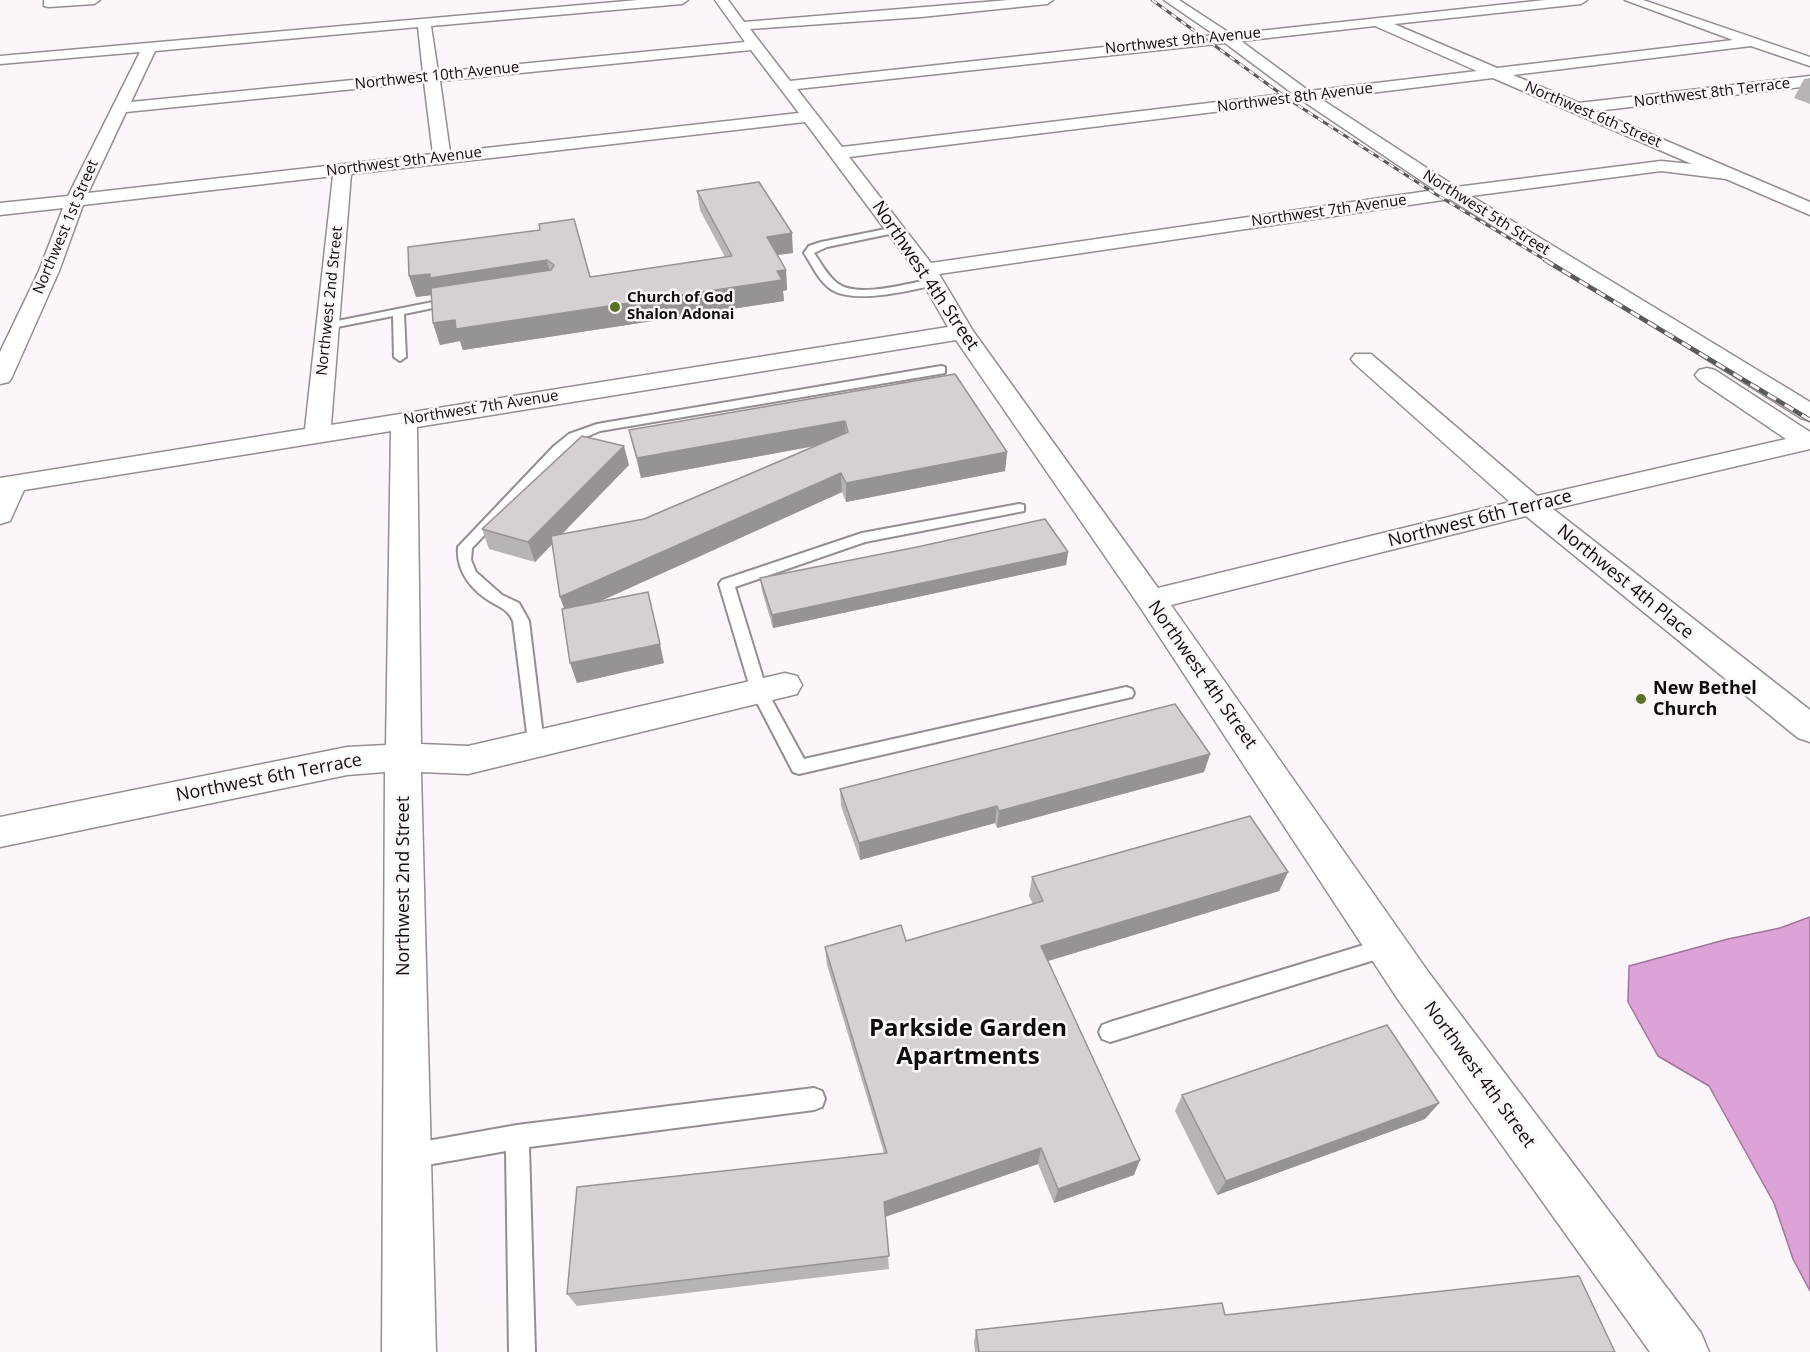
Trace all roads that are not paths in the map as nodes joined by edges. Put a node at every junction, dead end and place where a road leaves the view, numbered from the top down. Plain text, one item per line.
1 (94, 0) edge
2 (682, 0) edge
3 (721, 0) edge
4 (1047, 0) edge
5 (1170, 0) edge
6 (1581, 0) edge
7 (1631, 0) edge
8 (48, 3) dead end
9 (547, 6) edge
10 (424, 21) junction
11 (1376, 21) junction
12 (741, 26) junction
13 (1225, 36) junction
14 (1752, 42) junction
15 (151, 45) junction
16 (755, 45) junction
17 (0, 60) edge
18 (1810, 62) edge
19 (1497, 74) junction
20 (431, 77) junction
21 (1810, 81) edge
22 (785, 86) junction
23 (1307, 97) junction
24 (120, 108) junction
25 (1577, 108) junction
26 (808, 117) junction
27 (839, 153) junction
28 (442, 157) junction
29 (343, 169) junction
30 (1734, 175) junction
31 (1453, 193) junction
32 (1427, 197) junction
33 (75, 200) junction
34 (1807, 205) edge
35 (0, 209) edge
36 (896, 230) junction
37 (930, 276) junction
38 (461, 300) edge
39 (398, 314) junction
40 (327, 326) junction
41 (962, 332) junction
42 (400, 357) dead end
43 (1363, 359) dead end
44 (941, 370) dead end
45 (0, 377) edge
46 (1810, 413) edge
47 (404, 421) junction
48 (317, 434) junction
49 (1809, 442) edge
50 (6, 485) edge
51 (1531, 506) junction
52 (1019, 508) dead end
53 (0, 515) edge
54 (1150, 600) junction
55 (772, 688) junction
56 (1126, 693) dead end
57 (1810, 729) edge
58 (536, 744) junction
59 (403, 758) junction
60 (0, 832) edge
61 (1387, 947) junction
62 (1110, 1032) dead end
63 (814, 1099) dead end
64 (517, 1137) junction
65 (406, 1157) junction
66 (409, 1352) edge
67 (522, 1352) edge
68 (1682, 1352) edge

1 - 8 street
2 - 9 street
3 - 12 street, Northwest 4th Street
4 - 12 street
5 - 13 street, Northwest 5th Street
6 - 11 street, Northwest 9th Avenue
7 - 14 street
9 - 10 street
10 - 15 street
10 - 20 street
11 - 13 street, Northwest 9th Avenue
11 - 19 street, Northwest 6th Street
12 - 16 street, Northwest 4th Street
13 - 22 street, Northwest 9th Avenue
13 - 23 street, Northwest 5th Street
14 - 18 street
14 - 19 street, Northwest 8th Avenue
15 - 17 street
15 - 24 street, Northwest 1st Street
16 - 20 street, Northwest 10th Avenue
16 - 22 street, Northwest 4th Street
19 - 23 street, Northwest 8th Avenue
19 - 25 street, Northwest 6th Street
20 - 24 street, Northwest 10th Avenue
20 - 28 street
21 - 25 street, Northwest 8th Terrace
22 - 26 street, Northwest 4th Street
23 - 27 street, Northwest 8th Avenue
23 - 31 street, Northwest 5th Street
24 - 33 street, Northwest 1st Street
25 - 30 street, Northwest 6th Street
26 - 27 street, Northwest 4th Street
26 - 28 street, Northwest 9th Avenue
27 - 36 street, Northwest 4th Street
28 - 29 street, Northwest 9th Avenue
29 - 33 street, Northwest 9th Avenue
29 - 40 street, Northwest 2nd Street
30 - 31 street, Northwest 7th Avenue
30 - 34 street, Northwest 6th Street
31 - 32 street, Northwest 7th Avenue
31 - 46 street, Northwest 5th Street
32 - 37 street, Northwest 7th Avenue
32 - 49 street, Northwest 5th Street
33 - 35 street, Northwest 9th Avenue
33 - 45 street, Northwest 1st Street
36 - 37 street, Northwest 4th Street
36 - 37 lane
37 - 41 street, Northwest 4th Street
38 - 39 lane
39 - 40 lane
39 - 42 lane
40 - 48 street, Northwest 2nd Street
41 - 47 street, Northwest 7th Avenue
41 - 54 street, Northwest 4th Street
43 - 51 street, Northwest 4th Place
44 - 58 lane
47 - 48 street, Northwest 7th Avenue
47 - 59 street, Northwest 2nd Street
48 - 50 street, Northwest 7th Avenue
49 - 51 street, Northwest 6th Terrace
50 - 53 street
51 - 54 street, Northwest 6th Terrace
51 - 57 street, Northwest 4th Place
52 - 55 lane
54 - 61 street, Northwest 4th Street
55 - 56 lane
55 - 58 street, Northwest 6th Terrace
58 - 59 street, Northwest 6th Terrace
59 - 60 street, Northwest 6th Terrace
59 - 65 street, Northwest 2nd Street
61 - 62 lane
61 - 68 street, Northwest 4th Street
63 - 64 lane
64 - 65 lane
64 - 67 lane
65 - 66 street, Northwest 2nd Street

